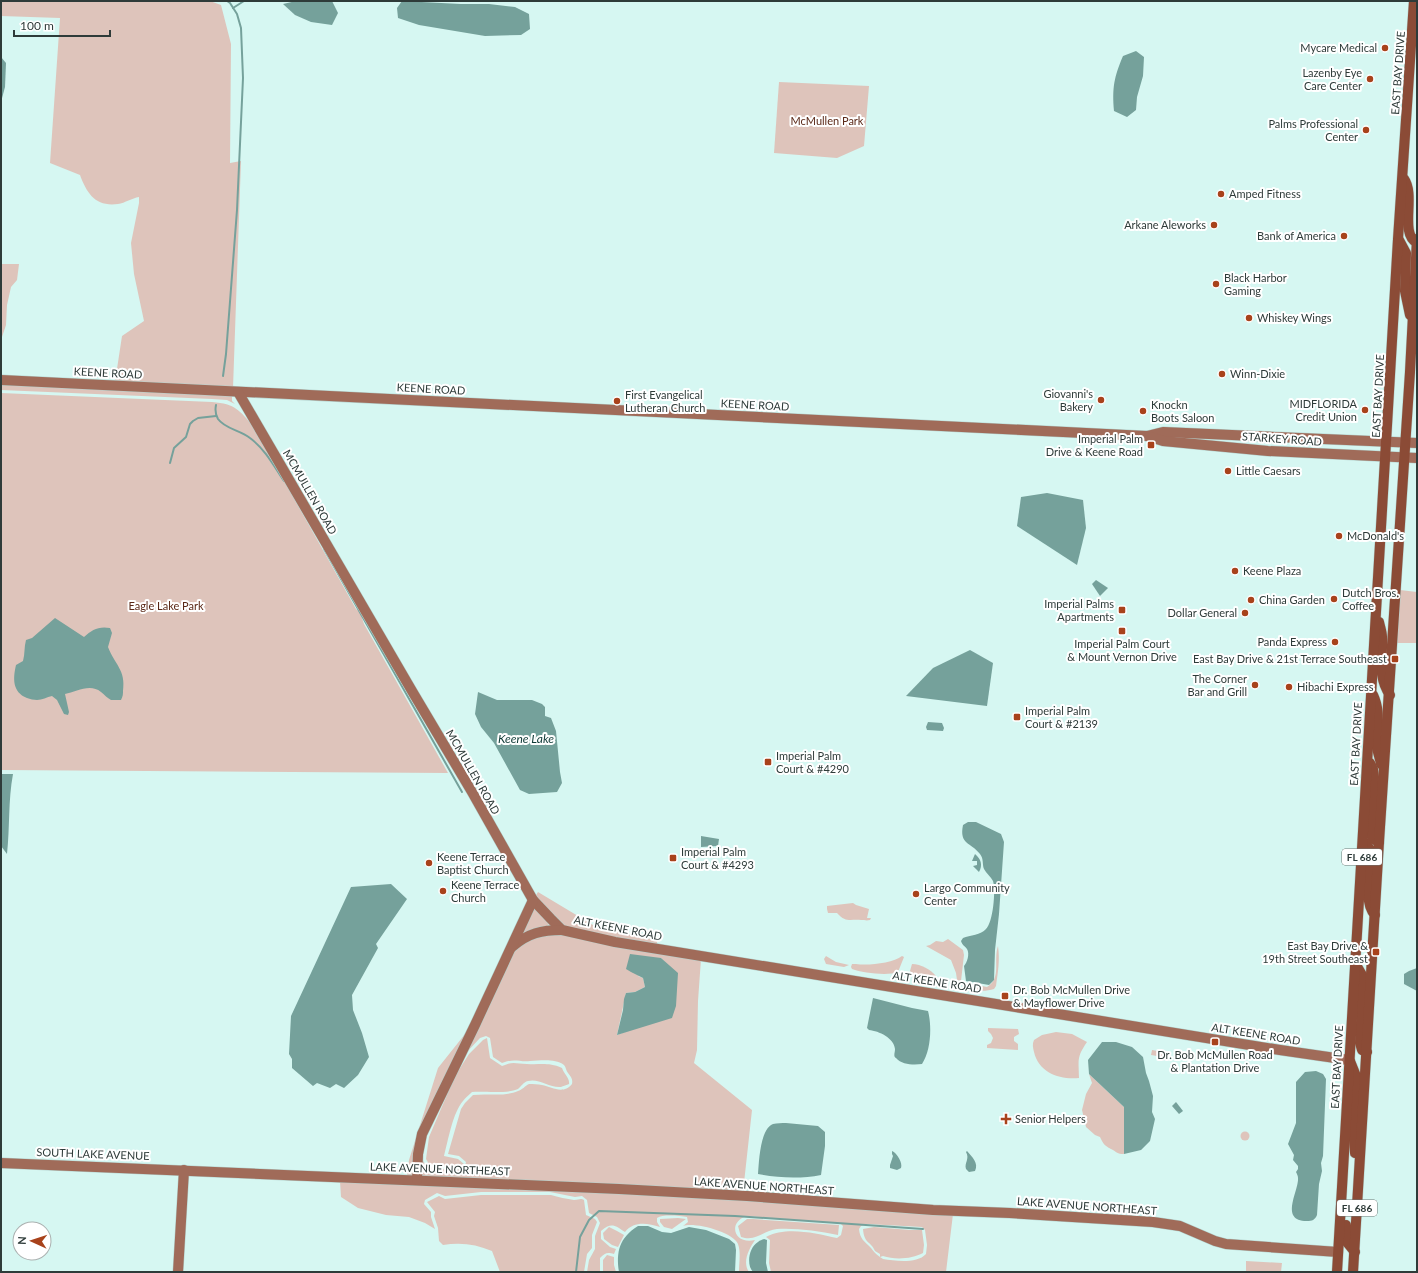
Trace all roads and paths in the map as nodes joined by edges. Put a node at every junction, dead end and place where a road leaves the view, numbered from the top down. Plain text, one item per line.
1 (1414, 1) edge
2 (1403, 177) junction
3 (1398, 239) junction
4 (1417, 239) edge
5 (1417, 243) edge
6 (1412, 323) junction
7 (1, 380) edge
8 (238, 392) junction
9 (1147, 436) junction
10 (1387, 442) junction
11 (1406, 443) junction
12 (1417, 443) edge
13 (1386, 457) junction
14 (1404, 457) junction
15 (1417, 458) edge
16 (1377, 608) junction
17 (1372, 693) junction
18 (1390, 695) junction
19 (1368, 759) junction
20 (1383, 775) junction
21 (1363, 841) junction
22 (1379, 842) junction
23 (533, 900) junction
24 (1375, 915) junction
25 (562, 930) junction
26 (511, 948) junction
27 (1355, 963) junction
28 (1367, 1052) junction
29 (1349, 1060) junction
30 (1344, 1147) junction
31 (1, 1163) edge
32 (1360, 1164) junction
33 (184, 1170) junction
34 (417, 1180) junction
35 (1338, 1252) junction
36 (1355, 1252) junction
37 (178, 1272) edge
38 (1337, 1272) edge
39 (1353, 1272) edge

1 - 2 main road, EAST BAY DRIVE / FL 686
2 - 3 main road, EAST BAY DRIVE / FL 686
2 - 5 main road
3 - 6 main road
3 - 10 main road, EAST BAY DRIVE / FL 686
4 - 5 main road, FL 686
5 - 6 main road, FL 686
6 - 11 main road, FL 686
7 - 8 street, KEENE ROAD
8 - 9 street, KEENE ROAD
8 - 23 street, MCMULLEN ROAD
9 - 10 street, KEENE ROAD
9 - 13 street, STARKEY ROAD
10 - 11 street
10 - 13 main road, EAST BAY DRIVE / FL 686
11 - 12 street
11 - 14 main road, FL 686
13 - 14 street, STARKEY ROAD
13 - 16 main road, EAST BAY DRIVE / FL 686
14 - 15 street, STARKEY ROAD
14 - 18 main road, FL 686
16 - 17 main road, EAST BAY DRIVE / FL 686
16 - 18 main road
17 - 19 main road, EAST BAY DRIVE / FL 686
17 - 20 main road
18 - 20 main road, FL 686
19 - 21 main road, EAST BAY DRIVE / FL 686
19 - 22 main road
20 - 22 main road, FL 686
21 - 24 main road
21 - 27 main road, EAST BAY DRIVE / FL 686
22 - 24 main road, FL 686
23 - 25 street, ALT KEENE ROAD
23 - 26 street
24 - 28 main road, FL 686
25 - 26 street
25 - 29 street, ALT KEENE ROAD
26 - 34 street
27 - 28 main road
27 - 29 main road, EAST BAY DRIVE / FL 686
28 - 32 main road, FL 686
29 - 30 main road, EAST BAY DRIVE / FL 686
29 - 32 main road
30 - 35 main road, EAST BAY DRIVE / FL 686
30 - 36 main road
31 - 33 street, SOUTH LAKE AVENUE
32 - 36 main road, FL 686
33 - 34 street, LAKE AVENUE NORTHEAST
33 - 37 street
34 - 35 street, LAKE AVENUE NORTHEAST
35 - 38 main road, EAST BAY DRIVE / FL 686
36 - 39 main road, FL 686

